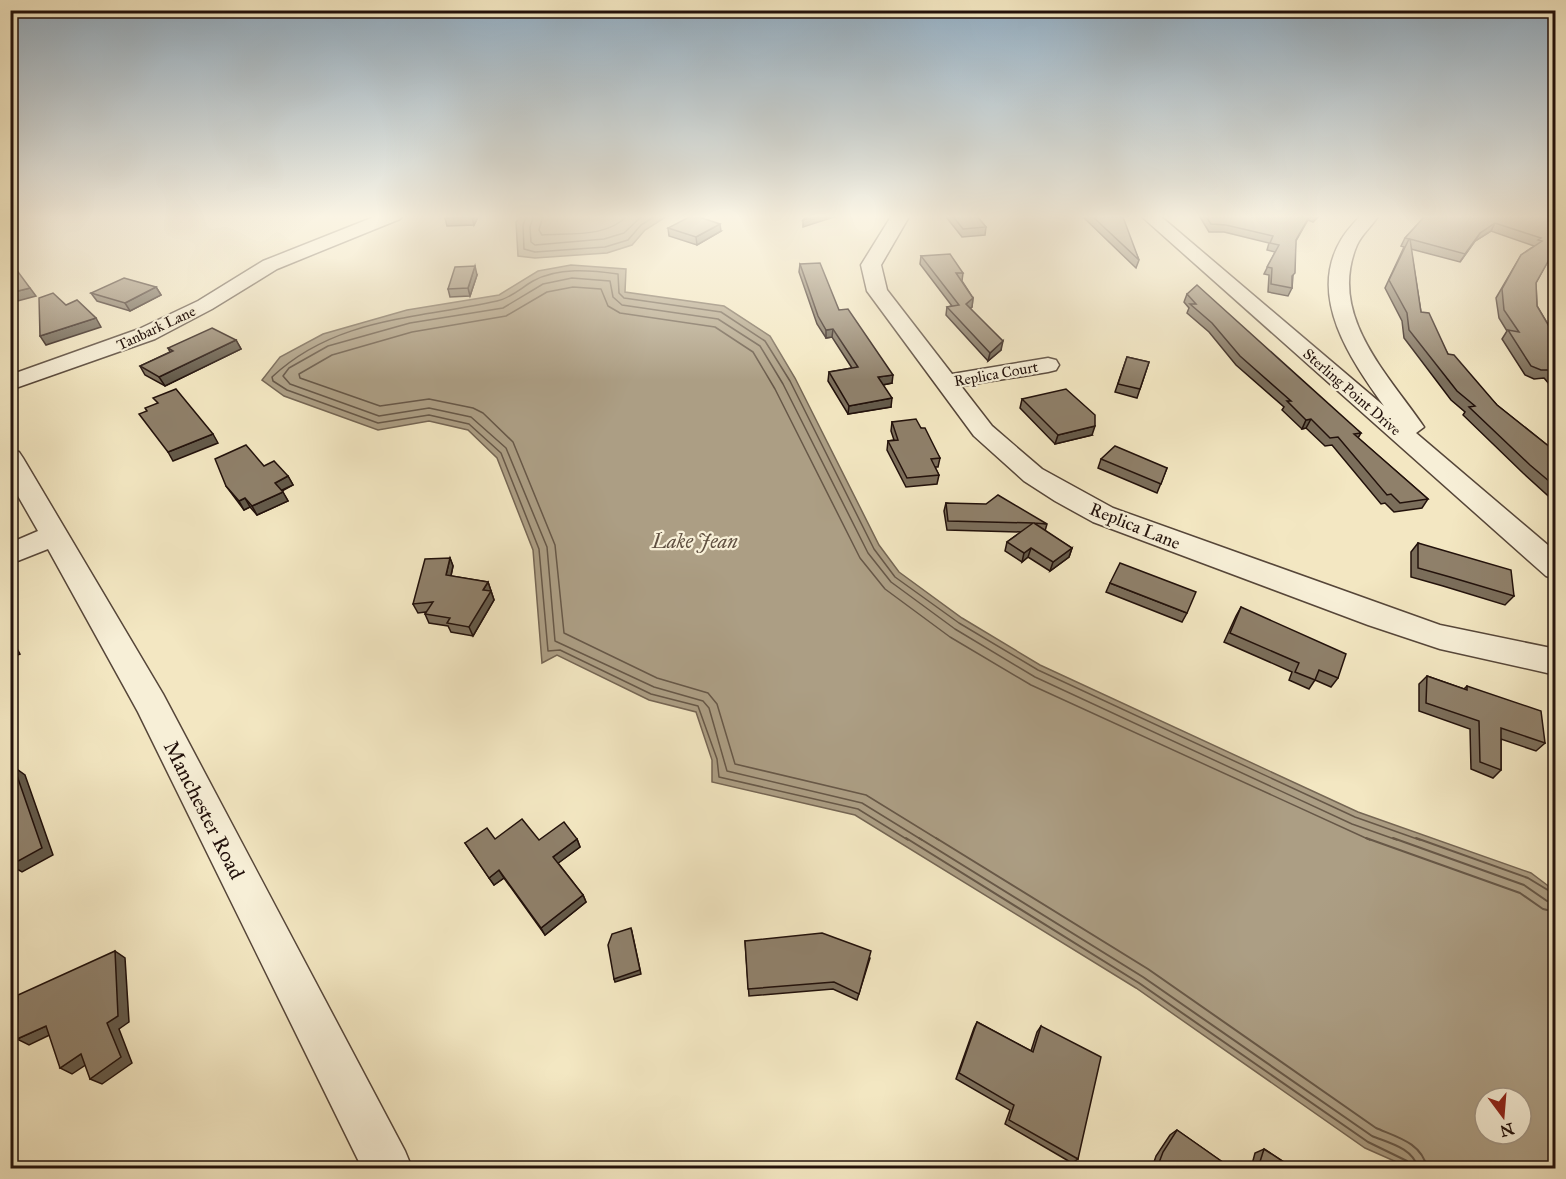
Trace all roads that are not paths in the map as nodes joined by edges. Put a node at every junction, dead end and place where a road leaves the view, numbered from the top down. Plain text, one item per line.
1 (262, 270) edge
2 (871, 270) edge
3 (1212, 270) edge
4 (1342, 270) edge
5 (1048, 365) dead end
6 (945, 382) junction
7 (10, 383) edge
8 (10, 458) edge
9 (1466, 492) junction
10 (56, 535) junction
11 (10, 554) edge
12 (1556, 569) edge
13 (1556, 662) edge
14 (388, 1168) edge

1 - 7 street, Tanbark Lane
2 - 6 street, Replica Lane
3 - 9 street, Sterling Point Drive
4 - 9 street
5 - 6 street, Replica Court
6 - 13 street, Replica Lane
8 - 10 street, Manchester Road
9 - 12 street, Sterling Point Drive
10 - 11 street
10 - 14 street, Manchester Road

